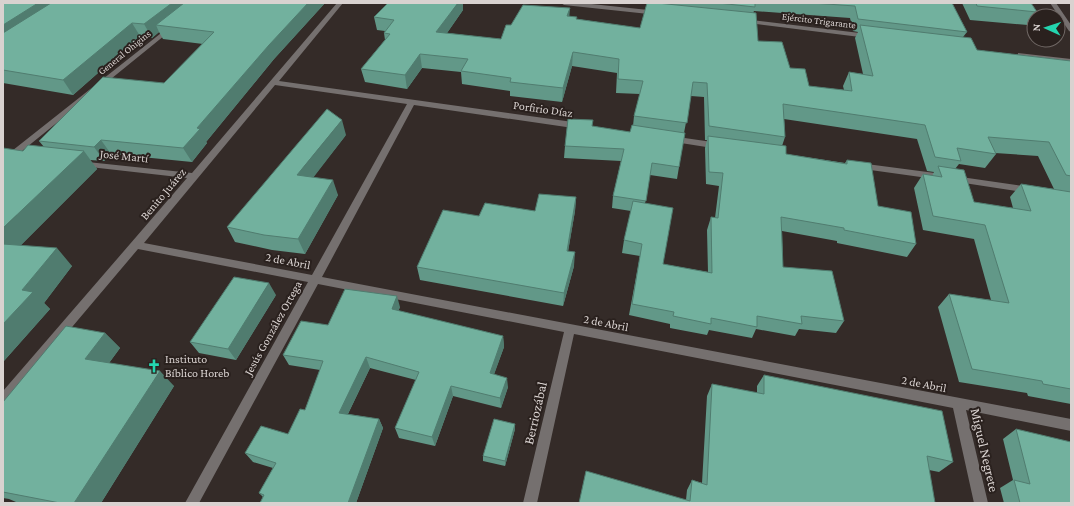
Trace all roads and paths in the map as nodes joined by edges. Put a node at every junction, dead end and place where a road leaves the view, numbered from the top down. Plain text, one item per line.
1 (340, 3) edge
2 (564, 3) edge
3 (1052, 3) edge
4 (665, 13) edge
5 (736, 21) edge
6 (178, 23) edge
7 (1071, 30) edge
8 (876, 37) edge
9 (1016, 54) edge
10 (1071, 61) edge
11 (273, 82) junction
12 (412, 102) junction
13 (586, 127) edge
14 (664, 138) edge
15 (727, 147) edge
16 (7, 155) edge
17 (26, 157) edge
18 (3, 162) edge
19 (72, 162) edge
20 (852, 165) edge
21 (195, 176) junction
22 (1040, 191) edge
23 (136, 245) junction
24 (315, 280) junction
25 (570, 329) junction
26 (3, 400) edge
27 (958, 403) junction
28 (1071, 425) edge
29 (192, 503) edge
30 (530, 503) edge
31 (981, 503) edge

1 - 11 street, Benito Juárez
2 - 4 street
3 - 7 street
5 - 8 street, Ejército Trigarante
6 - 16 street, General Ohigins
9 - 10 street
11 - 12 street, Porfirio Díaz
11 - 21 street, Benito Juárez
12 - 13 street, Porfirio Díaz
12 - 24 street, Jesús González Ortega
14 - 15 street
16 - 17 street
16 - 18 street, General Ohigins
19 - 21 street, José Martí
20 - 22 street
21 - 23 street, Benito Juárez
23 - 24 street, 2 de Abril
23 - 26 street, Benito Juárez
24 - 25 street, 2 de Abril
24 - 29 street, Jesús González Ortega
25 - 27 street, 2 de Abril
25 - 30 street, Berriozábal
27 - 28 street, 2 de Abril
27 - 31 street, Miguel Negrete

